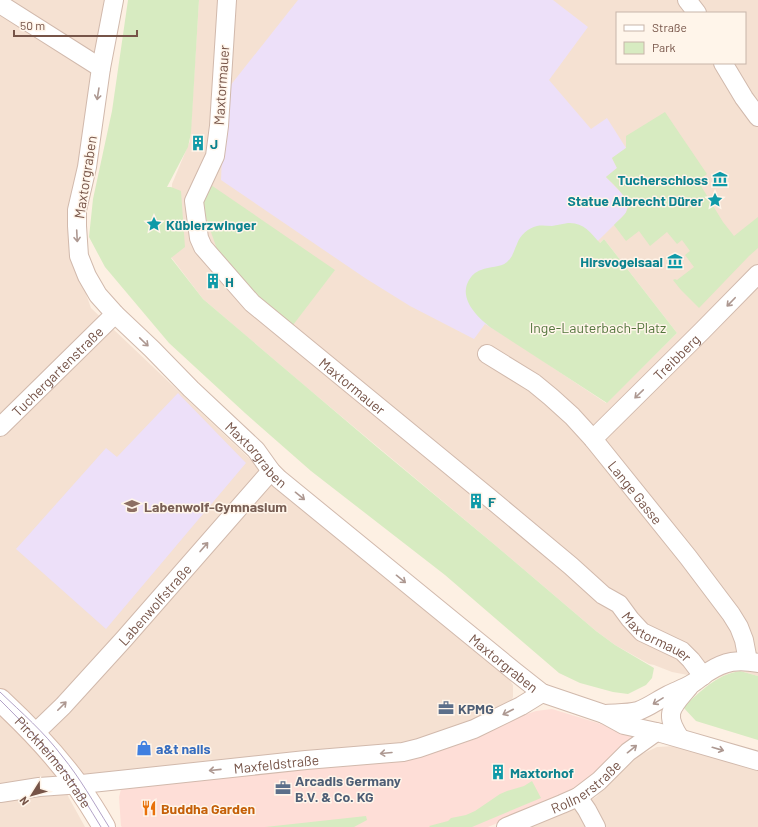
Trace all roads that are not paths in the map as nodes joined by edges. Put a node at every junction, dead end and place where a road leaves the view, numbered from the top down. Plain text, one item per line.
1 (114, 0) edge
2 (227, 0) edge
3 (687, 0) edge
4 (0, 4) edge
5 (696, 12) edge
6 (724, 64) edge
7 (102, 68) junction
8 (758, 117) edge
9 (758, 274) edge
10 (115, 314) junction
11 (487, 354) dead end
12 (0, 428) edge
13 (593, 439) junction
14 (271, 471) junction
15 (753, 662) edge
16 (697, 680) junction
17 (542, 693) junction
18 (0, 700) edge
19 (604, 714) junction
20 (656, 732) junction
21 (34, 734) junction
22 (680, 738) junction
23 (758, 761) edge
24 (77, 784) junction
25 (0, 793) edge
26 (578, 797) junction
27 (104, 827) edge
28 (506, 827) edge
29 (596, 827) edge

1 - 7 street, Maxtorgraben
2 - 16 street, Maxtormauer
3 - 5 street
4 - 7 street
6 - 8 street
7 -> 10 street, Maxtorgraben
9 -> 13 street, Treibberg
10 - 12 street, Tuchergartenstraße
10 -> 14 street, Maxtorgraben
11 - 13 street, Lange Gasse
13 - 15 street, Lange Gasse
14 -> 17 street, Maxtorgraben
21 -> 14 street, Labenwolfstraße
15 - 16 street, Maxtormauer
16 -> 19 street, Maxtormauer
16 - 22 street, Maxtormauer
17 - 19 street, Maxtorgraben
17 -> 24 street, Maxfeldstraße
18 - 21 main road, Pirckheimerstraße
19 - 20 street, Maxtorgraben
20 - 22 street, Maxtorgraben
26 -> 20 street, Rollnerstraße
21 - 24 main road, Pirckheimerstraße
22 -> 23 street, Maxtorgraben
24 - 25 street, Maxfeldstraße
24 - 27 main road, Pirckheimerstraße
26 - 28 street, Rollnerstraße
26 - 29 street

